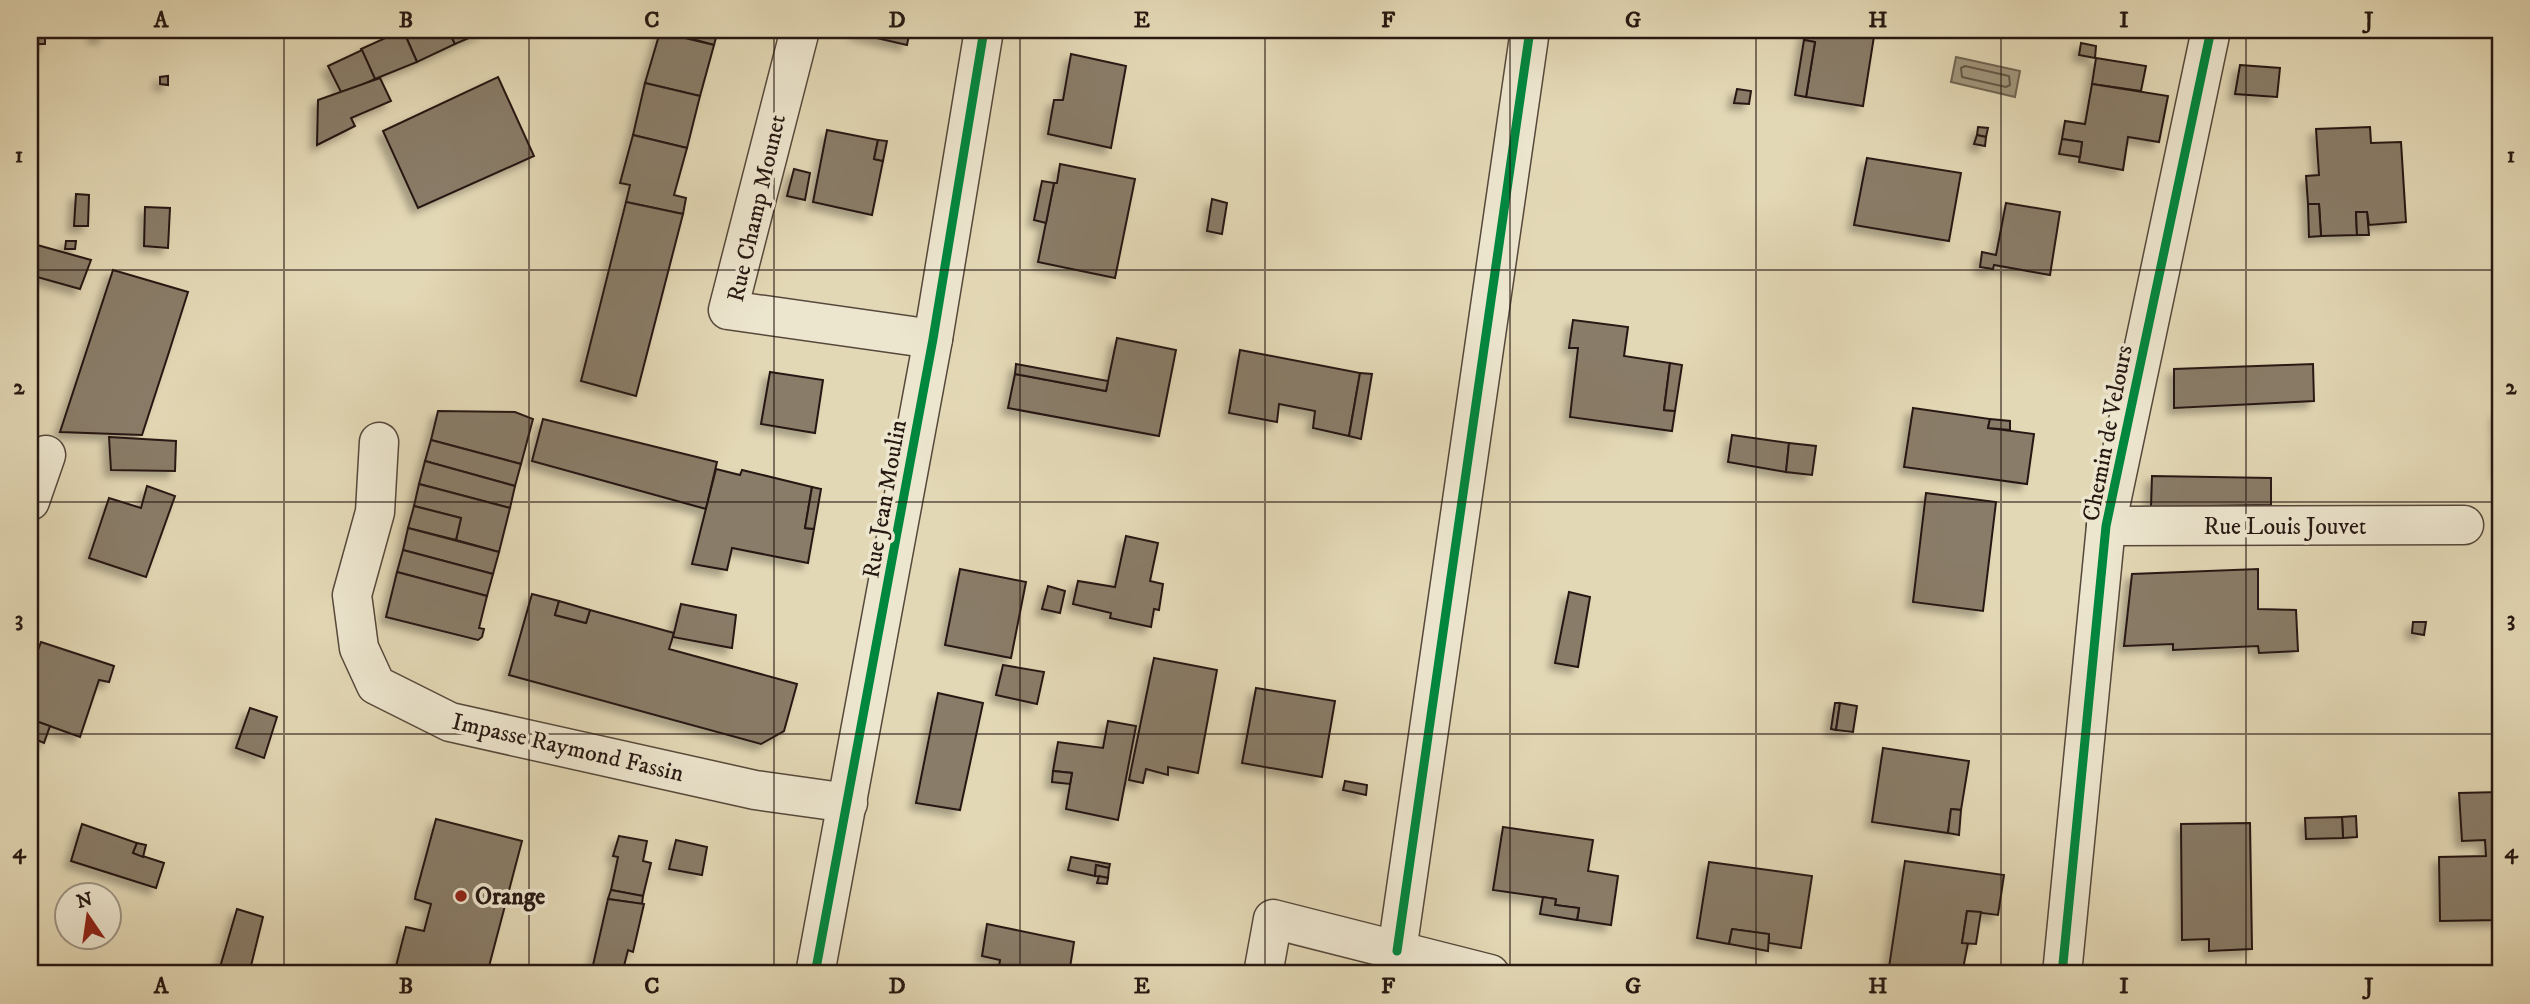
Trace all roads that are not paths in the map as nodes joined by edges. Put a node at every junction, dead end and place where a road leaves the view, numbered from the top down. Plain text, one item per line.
1 (800, 30) edge
2 (984, 30) edge
3 (1530, 30) edge
4 (2211, 30) edge
5 (933, 339) junction
6 (379, 442) dead end
7 (46, 455) dead end
8 (30, 501) edge
9 (2106, 526) junction
10 (2464, 526) dead end
11 (848, 803) junction
12 (1397, 951) junction
13 (815, 974) edge
14 (1264, 974) edge
15 (1490, 974) edge
16 (2062, 974) edge

1 - 5 street, Rue Champ Mounet
2 - 5 street, Rue Jean Moulin
3 - 12 street
4 - 9 street, Chemin de Velours
5 - 11 street, Rue Jean Moulin
6 - 11 street, Impasse Raymond Fassin
7 - 8 street
9 - 10 street, Rue Louis Jouvet
9 - 16 street, Chemin de Velours
11 - 13 street, Rue Jean Moulin
12 - 14 street
12 - 15 street

